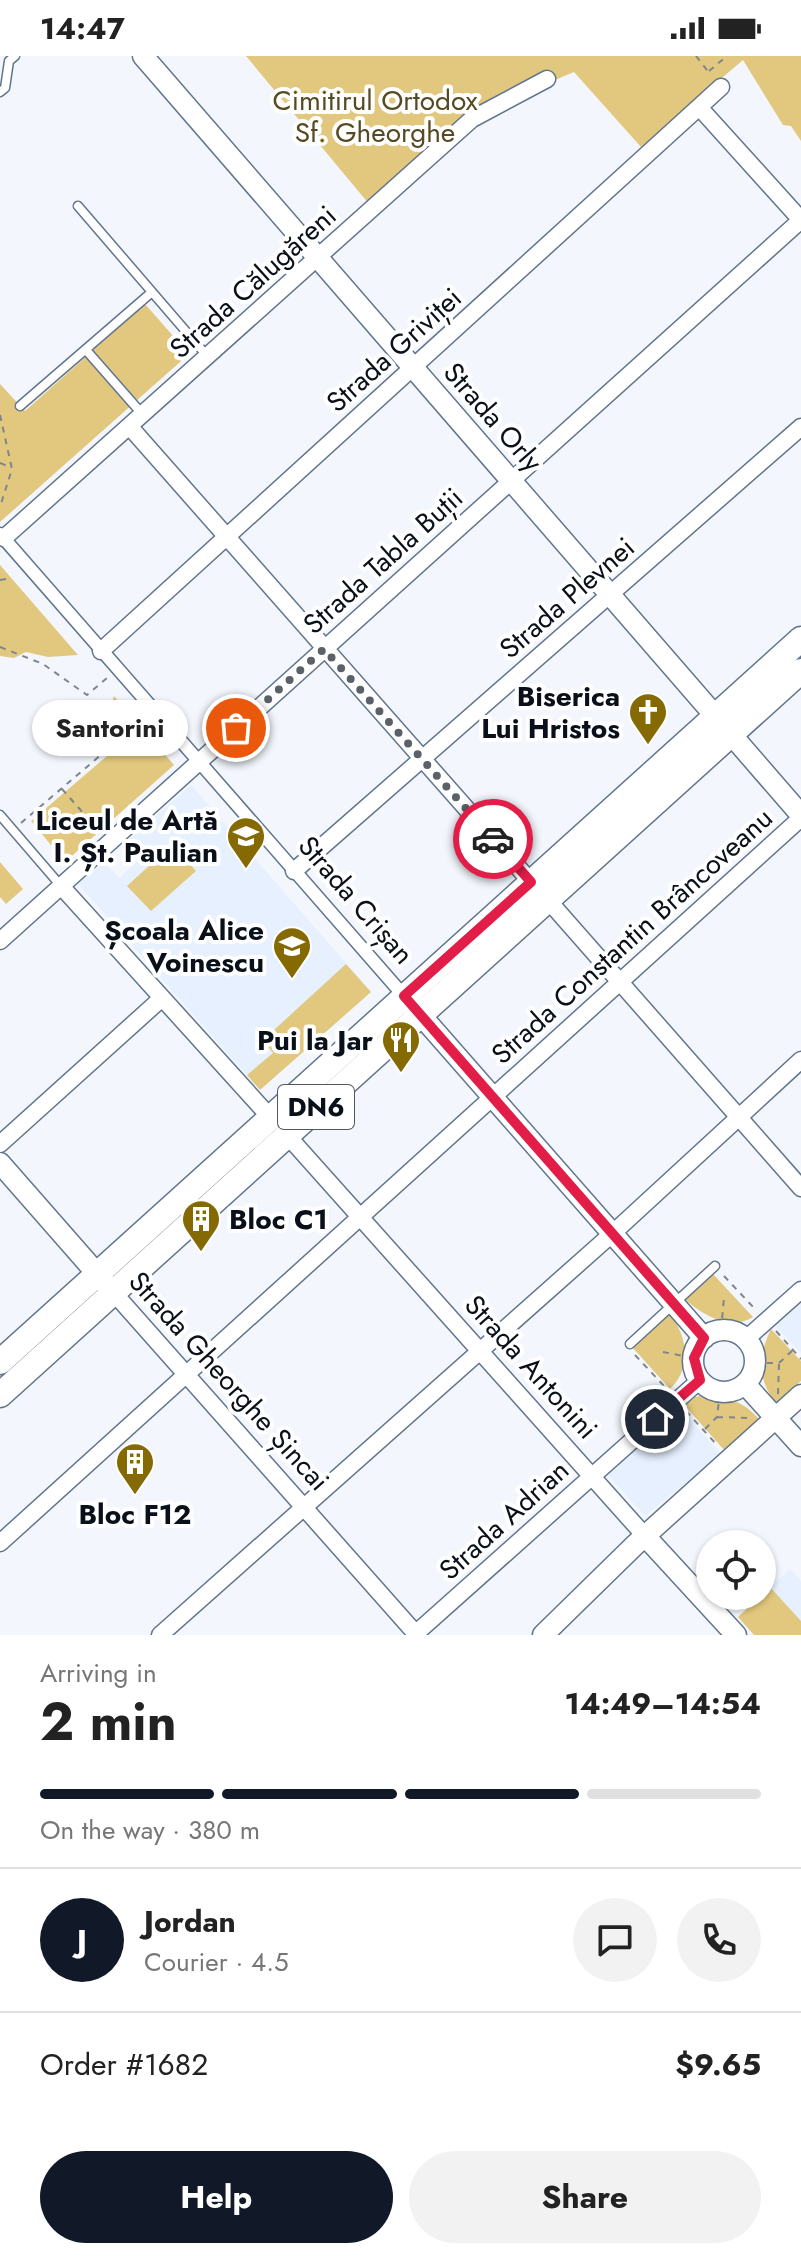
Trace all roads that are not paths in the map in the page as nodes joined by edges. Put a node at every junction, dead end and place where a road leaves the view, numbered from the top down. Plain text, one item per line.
1 (15, 56) edge
2 (143, 56) edge
3 (547, 79) dead end
4 (721, 87) road end
5 (0, 92) edge
6 (699, 107) junction
7 (78, 206) dead end
8 (801, 220) edge
9 (318, 259) junction
10 (152, 292) junction
11 (86, 350) junction
12 (209, 357) junction
13 (413, 368) junction
14 (20, 406) dead end
15 (144, 415) junction
16 (130, 427) junction
17 (801, 427) edge
18 (511, 481) junction
19 (2, 536) edge
20 (227, 537) junction
21 (610, 595) junction
22 (801, 639) edge
23 (324, 649) junction
24 (101, 651) junction
25 (801, 671) edge
26 (724, 725) junction
27 (423, 759) junction
28 (198, 762) junction
29 (0, 815) edge
30 (801, 816) edge
31 (294, 871) junction
32 (61, 886) junction
33 (539, 891) junction
34 (0, 941) edge
35 (619, 981) junction
36 (162, 998) junction
37 (412, 1005) junction
38 (801, 1060) edge
39 (496, 1097) junction
40 (740, 1118) junction
41 (278, 1125) junction
42 (0, 1144) edge
43 (0, 1163) edge
44 (801, 1188) edge
45 (359, 1218) junction
46 (613, 1233) junction
47 (715, 1266) dead end
48 (106, 1284) junction
49 (801, 1290) edge
50 (674, 1303) junction
51 (712, 1334) junction
52 (746, 1339) junction
53 (630, 1344) dead end
54 (478, 1350) junction
55 (0, 1362) edge
56 (187, 1375) junction
57 (700, 1380) junction
58 (745, 1384) junction
59 (0, 1395) edge
60 (801, 1395) edge
61 (776, 1418) junction
62 (801, 1446) edge
63 (591, 1475) junction
64 (303, 1506) junction
65 (645, 1536) junction
66 (0, 1543) edge
67 (160, 1635) edge
68 (416, 1635) edge
69 (543, 1635) edge
70 (736, 1635) edge

1 - 5 lane
2 - 9 street, Strada Orly
3 - 9 street, Strada Călugăreni
4 - 6 street, Strada Griviței
6 - 8 street
6 - 13 street, Strada Griviței
7 - 10 lane
8 - 18 street, Strada Tabla Buții
9 - 12 street, Strada Călugăreni
9 - 13 street, Strada Orly
10 - 11 lane
10 - 12 lane
11 - 14 lane
11 - 15 lane
12 - 15 street, Strada Călugăreni
13 - 18 street, Strada Orly
13 - 20 street, Strada Griviței
15 - 16 street, Strada Călugăreni
16 - 19 street, Strada Călugăreni
16 - 20 street
17 - 21 street, Strada Plevnei
18 - 21 street, Strada Orly
18 - 23 street, Strada Tabla Buții
19 - 24 street, Strada Crișan
20 - 23 street
20 - 24 street, Strada Griviței
21 - 26 street, Strada Orly
21 - 27 street, Strada Plevnei
22 - 26 main road, DN6
23 - 27 street
23 - 28 street, Strada Tabla Buții
24 - 28 street, Strada Crișan
25 - 26 main road, DN6
26 - 30 street, Strada Orly
26 - 33 main road, DN6
27 - 31 street, Strada Plevnei
27 - 33 street
28 - 31 street, Strada Crișan
28 - 32 street, Strada Tabla Buții
29 - 32 lane
30 - 35 street, Strada Constantin Brâncoveanu
31 - 37 street, Strada Crișan
32 - 34 street, Strada Tabla Buții
32 - 36 street, Strada Antonini
33 - 35 street
33 - 37 main road, DN6
35 - 39 street, Strada Constantin Brâncoveanu
35 - 40 street
36 - 41 street, Strada Antonini
36 - 42 street
37 - 39 street, Strada Crișan
37 - 41 main road, DN6
38 - 40 street
39 - 45 street, Strada Constantin Brâncoveanu
39 - 46 street, Strada Crișan
40 - 44 street
40 - 46 street
41 - 45 street, Strada Antonini
41 - 48 main road, DN6
43 - 48 street, Strada Gheorghe Șincai
45 - 54 street, Strada Antonini
45 - 56 street, Strada Constantin Brâncoveanu
46 - 50 street, Strada Crișan
46 - 54 street
47 - 50 lane
48 - 55 main road, DN6
48 - 56 street, Strada Gheorghe Șincai
48 - 59 main road, DN6
49 - 52 street
50 - 51 street, Strada Crișan
50 - 53 lane
51 - 52 street
51 - 57 street
52 - 58 street
54 - 63 street, Strada Antonini
54 - 64 street
56 - 64 street, Strada Gheorghe Șincai
56 - 66 street, Strada Constantin Brâncoveanu
57 - 58 street
57 - 63 street, Strada Adrian
58 - 61 street
60 - 61 street
61 - 62 street
61 - 65 street
63 - 65 street, Strada Antonini
63 - 68 street, Strada Adrian
64 - 67 street
64 - 68 street, Strada Gheorghe Șincai
65 - 69 street
65 - 70 street, Strada Antonini

